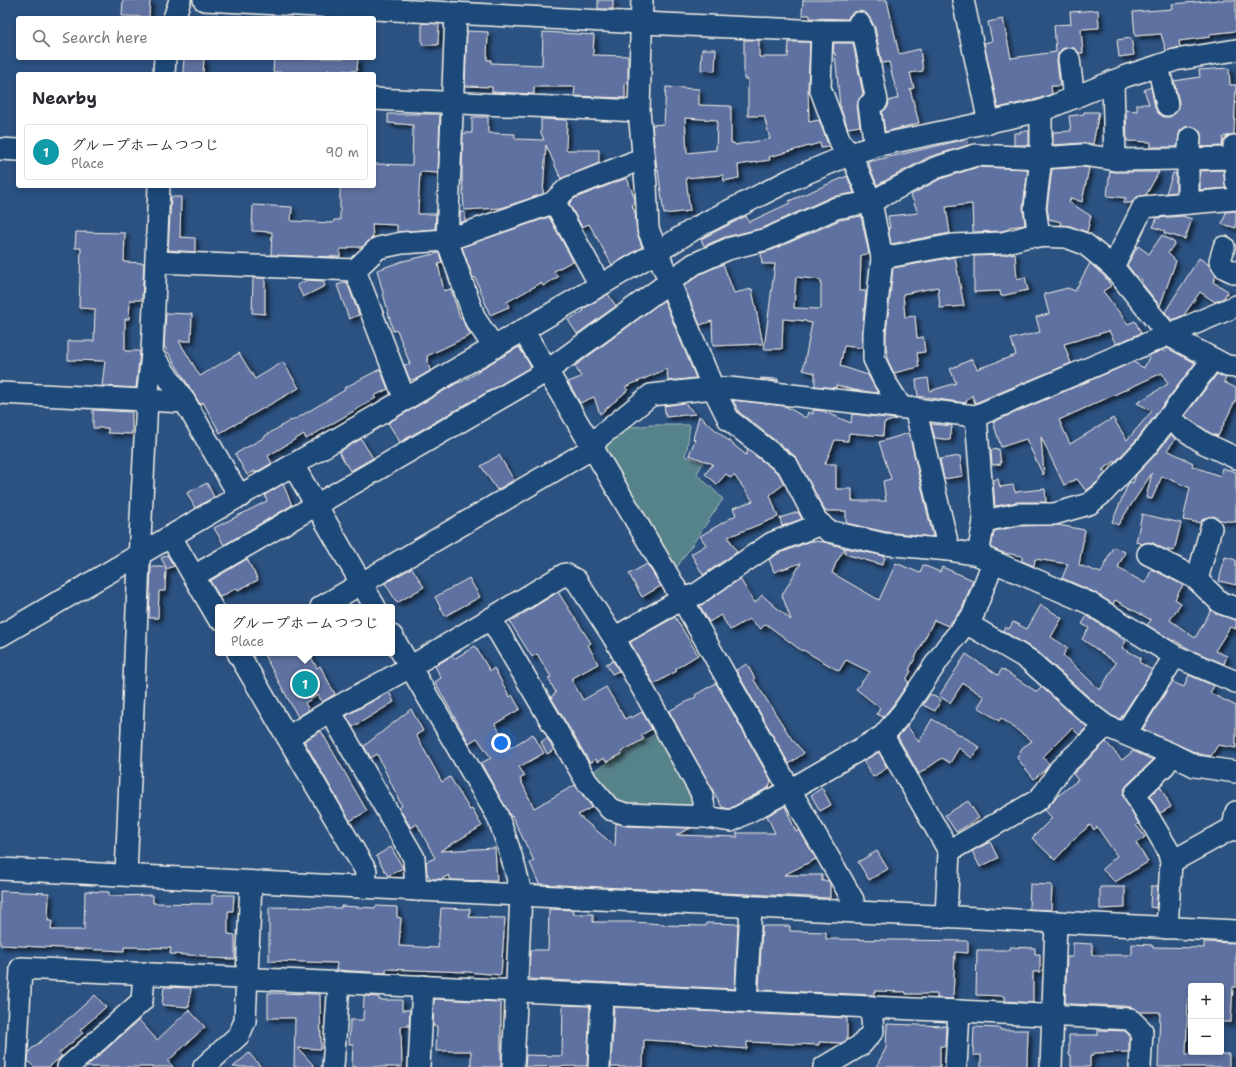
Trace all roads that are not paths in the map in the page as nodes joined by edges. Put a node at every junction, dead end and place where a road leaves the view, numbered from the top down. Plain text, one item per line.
1 (180, 0) edge
2 (204, 0) edge
3 (642, 0) edge
4 (963, 0) edge
5 (456, 12) junction
6 (175, 16) edge
7 (642, 22) junction
8 (822, 31) junction
9 (1236, 50) edge
10 (1070, 59) dead end
11 (165, 60) edge
12 (1158, 66) junction
13 (164, 72) edge
14 (1113, 81) junction
15 (1074, 98) junction
16 (376, 99) edge
17 (452, 103) junction
18 (1167, 105) dead end
19 (639, 111) junction
20 (1041, 111) junction
21 (989, 123) junction
22 (1190, 138) dead end
23 (874, 146) junction
24 (0, 149) edge
25 (16, 150) edge
26 (851, 154) junction
27 (1235, 154) edge
28 (644, 158) junction
29 (1041, 158) junction
30 (1188, 159) junction
31 (1115, 160) junction
32 (1236, 182) edge
33 (159, 188) edge
34 (1236, 199) edge
35 (870, 202) junction
36 (552, 203) junction
37 (1188, 203) junction
38 (1039, 237) junction
39 (447, 240) junction
40 (1224, 247) dead end
41 (657, 252) junction
42 (882, 258) junction
43 (156, 262) junction
44 (1113, 267) junction
45 (355, 270) junction
46 (1236, 273) edge
47 (670, 281) junction
48 (600, 285) junction
49 (1236, 306) edge
50 (523, 330) junction
51 (1168, 335) junction
52 (494, 347) junction
53 (152, 354) junction
54 (1213, 359) junction
55 (1236, 367) edge
56 (547, 370) junction
57 (713, 388) junction
58 (0, 393) edge
59 (147, 400) junction
60 (405, 400) junction
61 (185, 402) junction
62 (908, 408) junction
63 (976, 416) junction
64 (1166, 418) junction
65 (593, 448) junction
66 (1236, 458) edge
67 (293, 465) junction
68 (240, 497) junction
69 (316, 504) junction
70 (984, 522) junction
71 (821, 524) junction
72 (1211, 528) dead end
73 (171, 537) junction
74 (949, 550) junction
75 (1148, 554) dead end
76 (140, 555) junction
77 (985, 559) junction
78 (194, 576) junction
79 (1197, 580) junction
80 (361, 583) junction
81 (682, 599) junction
82 (326, 604) edge
83 (373, 604) edge
84 (1236, 608) edge
85 (215, 613) edge
86 (491, 619) junction
87 (966, 622) junction
88 (0, 636) edge
89 (614, 638) junction
90 (395, 641) edge
91 (241, 656) edge
92 (1175, 656) junction
93 (410, 667) junction
94 (1236, 682) edge
95 (330, 711) junction
96 (1106, 726) junction
97 (1125, 734) junction
98 (883, 736) junction
99 (288, 737) junction
100 (1171, 754) junction
101 (1236, 772) edge
102 (790, 790) junction
103 (706, 817) junction
104 (1234, 824) edge
105 (949, 851) junction
106 (1171, 862) junction
107 (0, 869) edge
108 (126, 876) junction
109 (251, 882) junction
110 (366, 888) junction
111 (416, 890) junction
112 (521, 895) junction
113 (751, 907) junction
114 (854, 912) junction
115 (946, 917) junction
116 (1056, 922) junction
117 (1167, 928) junction
118 (1236, 931) edge
119 (144, 973) junction
120 (247, 978) junction
121 (339, 982) junction
122 (423, 986) junction
123 (516, 990) junction
124 (602, 995) junction
125 (746, 1001) junction
126 (871, 1007) junction
127 (959, 1011) junction
128 (1053, 1016) junction
129 (16, 1067) edge
130 (68, 1067) edge
131 (204, 1067) edge
132 (333, 1067) edge
133 (419, 1067) edge
134 (513, 1067) edge
135 (599, 1067) edge
136 (824, 1067) edge
137 (956, 1067) edge
138 (1051, 1067) edge
139 (1140, 1067) edge

1 - 6 street
2 - 5 street
3 - 7 street
4 - 21 street
5 - 7 street
5 - 17 street
7 - 8 street
7 - 19 street
8 - 23 street
8 - 26 street
9 - 12 street
10 - 15 street
11 - 13 street
12 - 14 street
12 - 18 street
14 - 15 street
14 - 31 street
15 - 20 street
16 - 17 street
17 - 19 street
17 - 39 street
19 - 28 street
20 - 21 street
20 - 29 street
21 - 23 street
22 - 30 street
23 - 26 street
24 - 25 street
26 - 35 street
26 - 41 street
27 - 30 street
27 - 32 street
28 - 36 street
28 - 41 street
29 - 31 street
29 - 35 street
29 - 38 street
30 - 31 street
30 - 37 street
33 - 43 street
34 - 37 street
35 - 42 street
35 - 47 street
36 - 39 street
36 - 48 street
37 - 44 street
38 - 42 street
38 - 44 street
39 - 45 street
39 - 52 street
40 - 46 street
41 - 47 street
41 - 48 street
42 - 62 street
43 - 45 street
43 - 53 street
44 - 51 street
45 - 60 street
47 - 56 street
47 - 57 street
48 - 50 street
49 - 51 street
50 - 52 street
50 - 56 street
51 - 54 street
51 - 63 street
52 - 60 street
53 - 59 street
53 - 61 street
54 - 55 street
54 - 64 street
56 - 65 street
56 - 69 street
57 - 62 street
57 - 65 street
57 - 71 street
58 - 59 street
59 - 61 street
59 - 76 street
60 - 67 street
61 - 68 street
62 - 63 street
62 - 74 street
63 - 70 street
64 - 66 street
64 - 70 street
65 - 80 street
65 - 81 street
67 - 68 street
67 - 69 street
68 - 73 street
69 - 78 street
69 - 80 street
70 - 77 street
71 - 74 street
71 - 81 street
72 - 79 street
73 - 76 street
73 - 78 street
74 - 77 street
75 - 79 street
76 - 88 street
76 - 108 street
77 - 87 street
77 - 92 street
78 - 85 street
79 - 84 street
80 - 82 street
80 - 83 street
81 - 89 street
81 - 102 street
86 - 89 street
86 - 93 street
86 - 103 street
87 - 96 street
87 - 98 street
89 - 103 street
90 - 93 street
91 - 99 street
92 - 94 street
92 - 97 street
93 - 95 street
93 - 112 street
95 - 99 street
95 - 111 street
96 - 97 street
96 - 105 street
97 - 100 street
98 - 102 street
98 - 105 street
99 - 110 street
100 - 101 street
100 - 106 street
102 - 103 street
102 - 114 street
104 - 106 street
105 - 115 street
106 - 117 street
107 - 108 street
108 - 109 street
109 - 110 street
109 - 120 street
110 - 111 street
111 - 112 street
112 - 113 street
112 - 123 street
113 - 114 street
113 - 125 street
114 - 115 street
115 - 116 street
116 - 117 street
116 - 128 street
117 - 118 street
119 - 120 street
119 - 129 street
119 - 130 street
120 - 121 street
120 - 131 street
121 - 122 street
121 - 132 street
122 - 123 street
122 - 133 street
123 - 124 street
123 - 134 street
124 - 125 street
124 - 135 street
125 - 126 street
126 - 127 street
126 - 136 street
127 - 128 street
127 - 137 street
128 - 138 street
128 - 139 street

